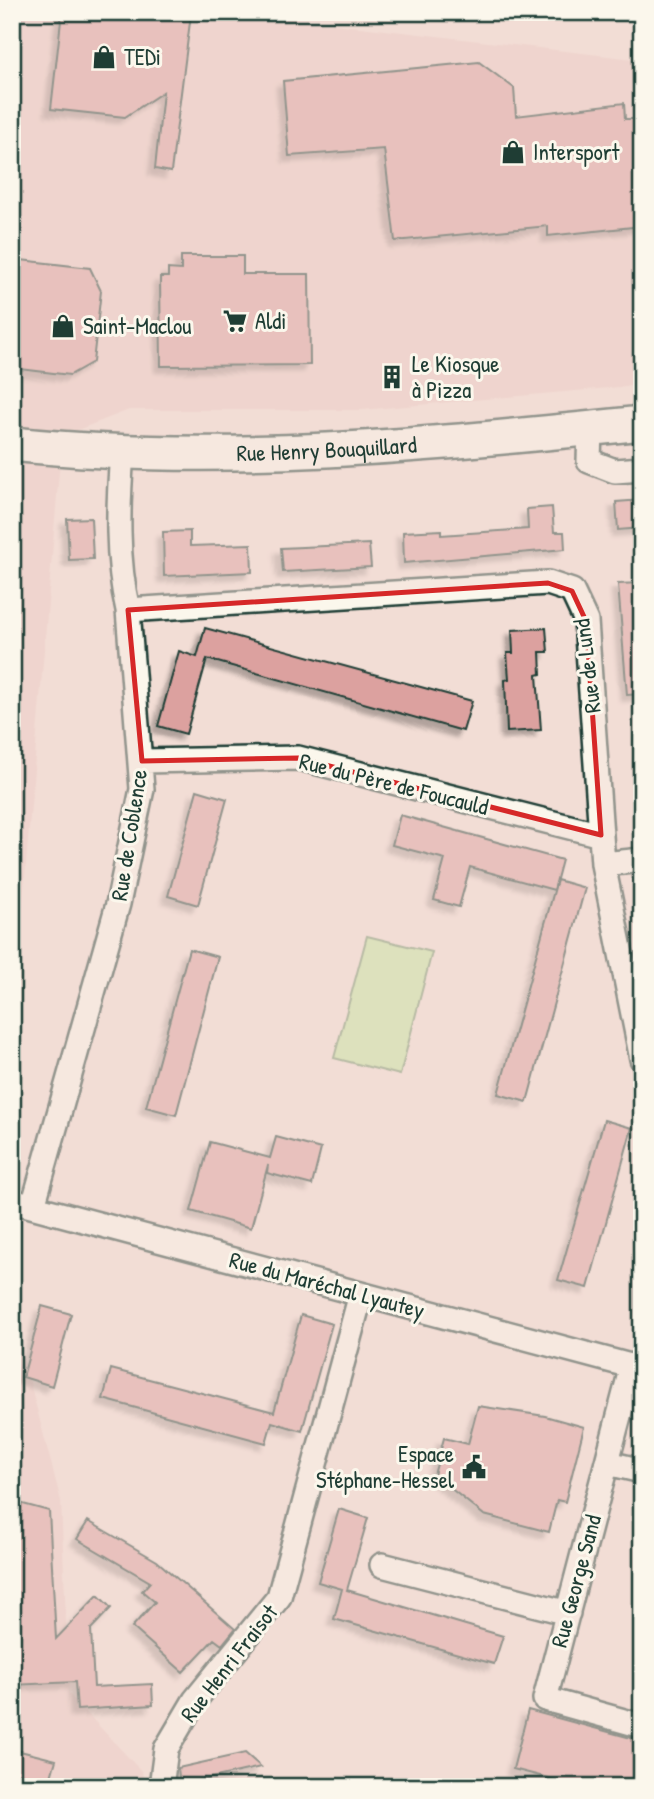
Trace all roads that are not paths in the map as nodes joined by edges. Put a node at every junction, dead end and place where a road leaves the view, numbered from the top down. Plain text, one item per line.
1 (642, 423) edge
2 (590, 429) junction
3 (12, 444) edge
4 (122, 453) junction
5 (642, 469) edge
6 (128, 610) junction
7 (142, 761) junction
8 (601, 835) junction
9 (642, 860) edge
10 (603, 864) junction
11 (642, 1059) edge
12 (22, 1204) edge
13 (361, 1294) junction
14 (637, 1368) edge
15 (608, 1463) junction
16 (642, 1471) edge
17 (382, 1565) dead end
18 (568, 1613) junction
19 (642, 1726) edge
20 (161, 1787) edge

1 - 2 main road, Rue Henry Bouquillard
2 - 4 main road, Rue Henry Bouquillard
2 - 5 street
3 - 4 main road, Rue Henry Bouquillard
4 - 6 street, Rue de Coblence
6 - 7 street, Rue de Coblence
6 - 8 street, Rue de Lund
7 - 8 street, Rue du Père de Foucauld
7 - 12 street, Rue de Coblence
8 - 10 street, Rue de Lund
9 - 10 street
10 - 11 street, Rue de Lund
12 - 13 street, Rue du Maréchal Lyautey
13 - 14 street, Rue du Maréchal Lyautey
13 - 20 street, Rue Henri Fraisot
14 - 15 street, Rue George Sand
15 - 16 street
15 - 18 street, Rue George Sand
17 - 18 street
18 - 19 street, Rue George Sand

